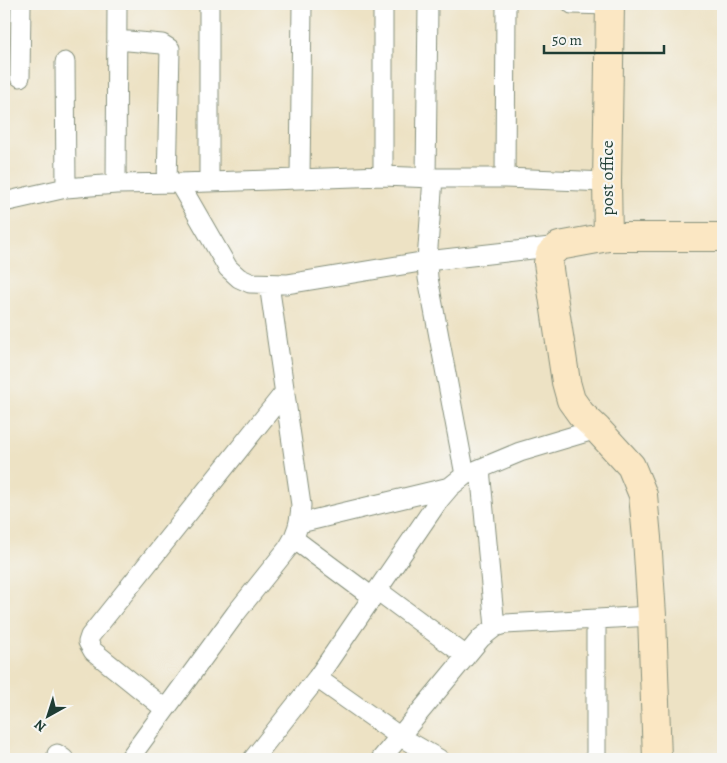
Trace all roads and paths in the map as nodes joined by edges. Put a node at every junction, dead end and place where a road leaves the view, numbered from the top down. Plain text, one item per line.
1 (21, 4) edge
2 (117, 4) edge
3 (209, 4) edge
4 (302, 4) edge
5 (383, 4) edge
6 (428, 4) edge
7 (506, 4) edge
8 (572, 4) edge
9 (610, 4) edge
10 (117, 40) junction
11 (65, 62) dead end
12 (20, 78) dead end
13 (383, 176) junction
14 (300, 178) junction
15 (429, 178) junction
16 (505, 178) junction
17 (209, 181) junction
18 (607, 182) junction
19 (173, 183) junction
20 (116, 184) junction
21 (66, 188) junction
22 (4, 202) edge
23 (608, 236) junction
24 (723, 237) edge
25 (559, 246) junction
26 (426, 261) junction
27 (269, 284) junction
28 (284, 393) junction
29 (597, 428) junction
30 (465, 477) junction
31 (297, 530) junction
32 (374, 594) junction
33 (652, 616) junction
34 (596, 619) junction
35 (495, 627) junction
36 (466, 656) junction
37 (317, 678) junction
38 (165, 709) junction
39 (399, 736) junction
40 (129, 759) edge
41 (253, 759) edge
42 (381, 759) edge
43 (439, 759) edge
44 (596, 759) edge
45 (657, 759) edge

1 - 12 street
2 - 10 street
3 - 17 street
4 - 14 street
5 - 13 street
6 - 15 street
7 - 16 street
8 - 9 street
9 - 18 street, post office
10 - 19 street
10 - 20 street
11 - 21 street
13 - 14 street
13 - 15 street
14 - 17 street
15 - 16 street
15 - 26 street
16 - 18 street
17 - 19 street
18 - 23 street, post office
19 - 20 street
19 - 27 street
20 - 21 street
21 - 22 street
23 - 24 street, post office
23 - 25 street
25 - 26 street
25 - 29 street
26 - 27 street
26 - 30 street
27 - 28 street
28 - 31 street
28 - 38 street
29 - 30 street
29 - 33 street
30 - 31 street
30 - 32 street
30 - 35 street
31 - 32 street
31 - 38 street
32 - 36 street
32 - 37 street
33 - 34 street
33 - 45 street
34 - 35 street
34 - 44 street
35 - 36 street
36 - 39 street
37 - 39 street
37 - 41 street
38 - 40 street
39 - 42 street
39 - 43 street

